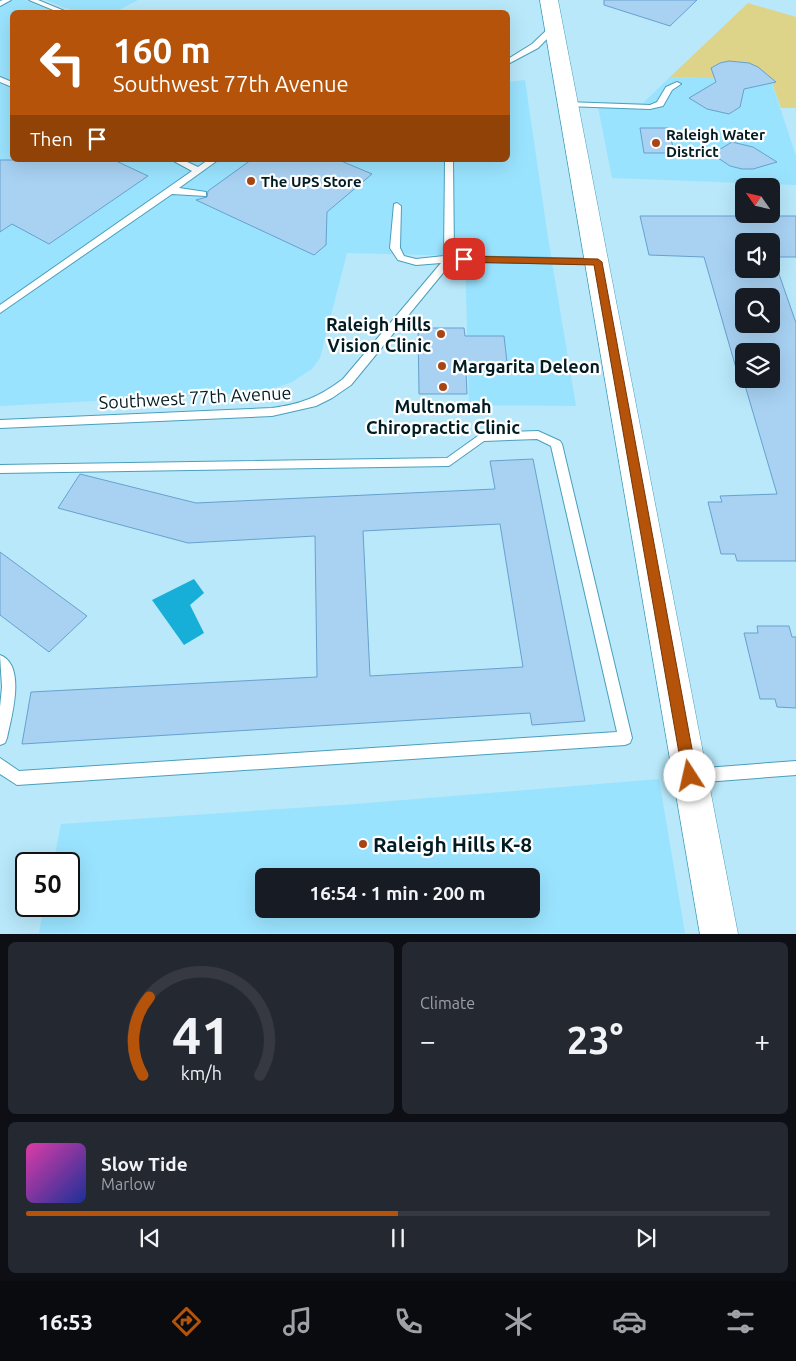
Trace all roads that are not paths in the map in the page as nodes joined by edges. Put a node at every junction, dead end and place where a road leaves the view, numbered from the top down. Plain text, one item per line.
1 (8, 0) edge
2 (32, 0) edge
3 (549, 0) edge
4 (0, 4) edge
5 (58, 10) edge
6 (554, 28) junction
7 (510, 61) edge
8 (677, 84) dead end
9 (566, 104) junction
10 (180, 162) edge
11 (211, 162) edge
12 (449, 162) edge
13 (199, 171) junction
14 (170, 191) junction
15 (203, 194) dead end
16 (397, 206) dead end
17 (449, 258) junction
18 (598, 262) junction
19 (0, 310) edge
20 (0, 424) edge
21 (0, 469) edge
22 (0, 662) edge
23 (4, 692) edge
24 (0, 738) edge
25 (0, 765) edge
26 (796, 768) edge
27 (690, 776) junction
28 (719, 934) edge

1 - 4 lane
2 - 5 lane
3 - 6 main road
6 - 7 lane
6 - 9 main road
8 - 9 lane
9 - 18 main road
10 - 13 lane
11 - 13 lane
12 - 17 lane
13 - 14 lane
14 - 15 lane
14 - 19 lane
16 - 17 lane
17 - 18 lane
17 - 20 lane, Southwest 77th Avenue
18 - 27 main road
21 - 25 lane
22 - 23 lane
23 - 24 lane
26 - 27 lane
27 - 28 main road

